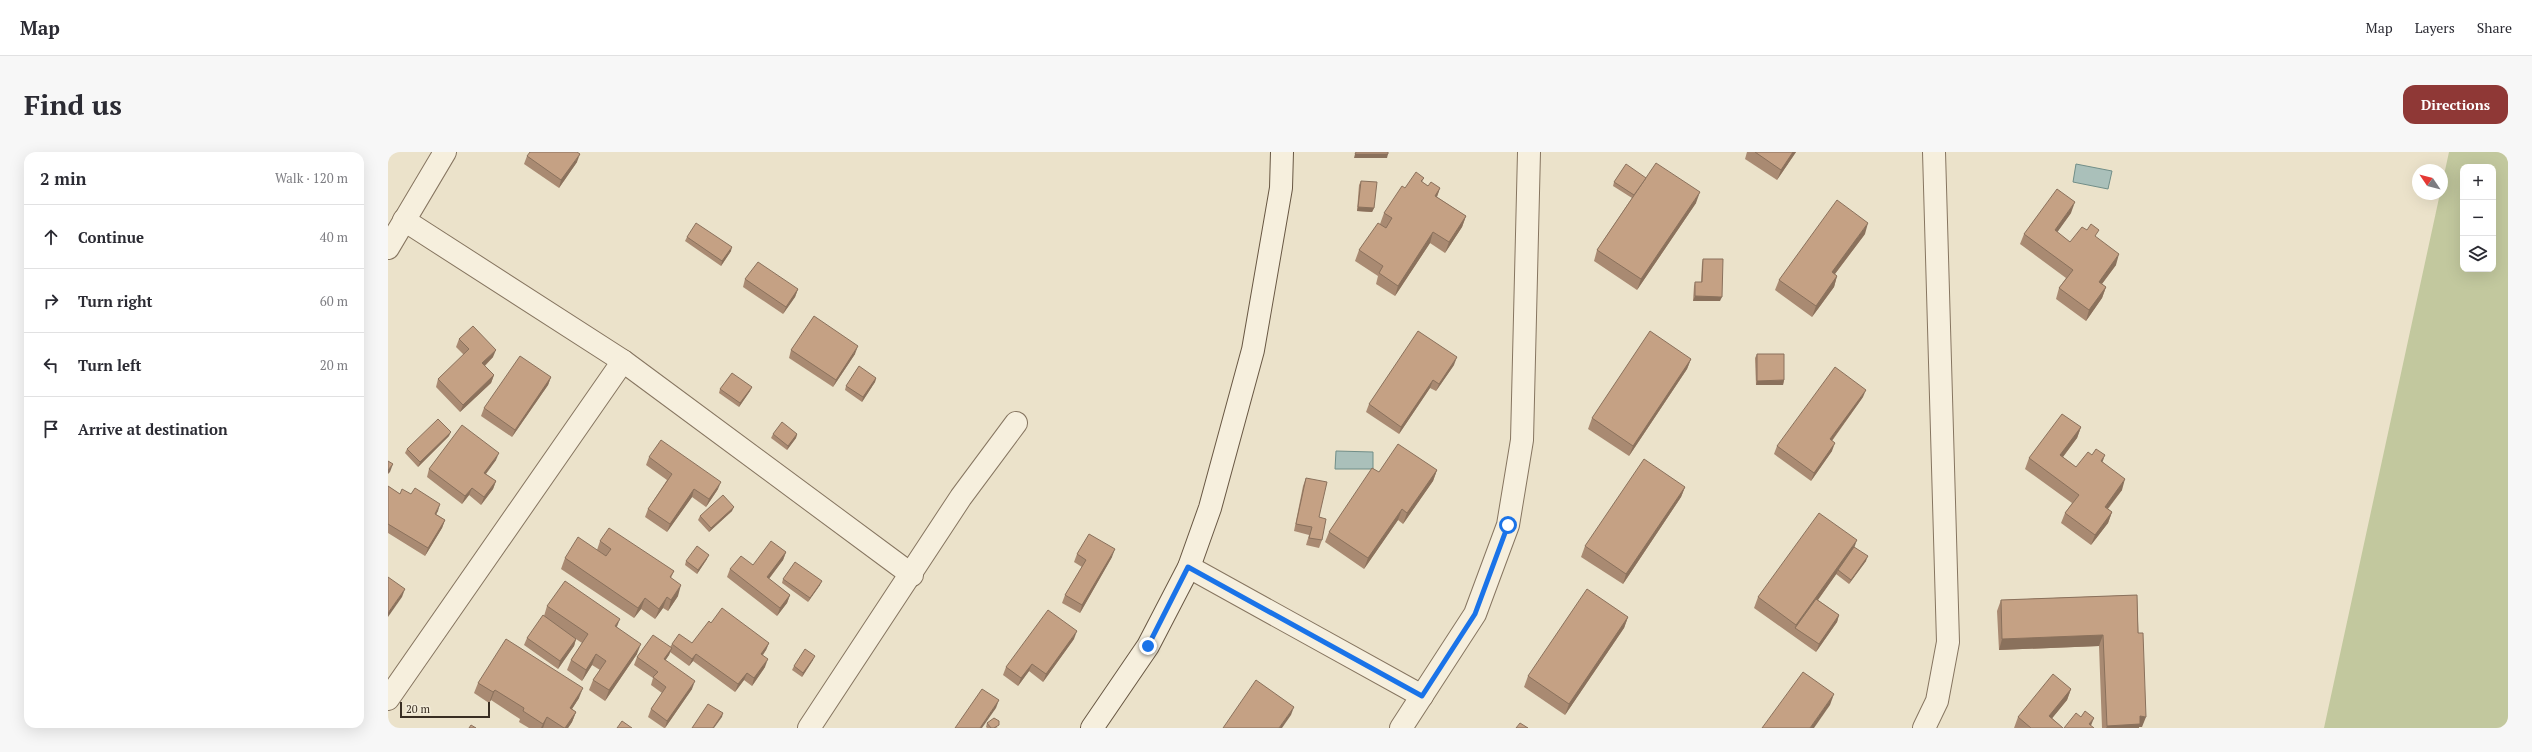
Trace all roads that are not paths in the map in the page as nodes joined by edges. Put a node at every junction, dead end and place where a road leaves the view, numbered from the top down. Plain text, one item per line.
1 (445, 152) edge
2 (1282, 152) edge
3 (1529, 152) edge
4 (1934, 152) edge
5 (404, 220) junction
6 (388, 248) edge
7 (623, 361) junction
8 (1016, 423) dead end
9 (1188, 567) junction
10 (912, 575) junction
11 (1422, 696) junction
12 (388, 699) edge
13 (809, 728) edge
14 (1092, 728) edge
15 (1401, 728) edge
16 (1924, 728) edge

1 - 5 street
2 - 9 street
3 - 11 street
4 - 16 street
5 - 6 street
5 - 7 street
7 - 10 street
7 - 12 street
8 - 10 street
9 - 11 street
9 - 14 street
10 - 13 street
11 - 15 street

